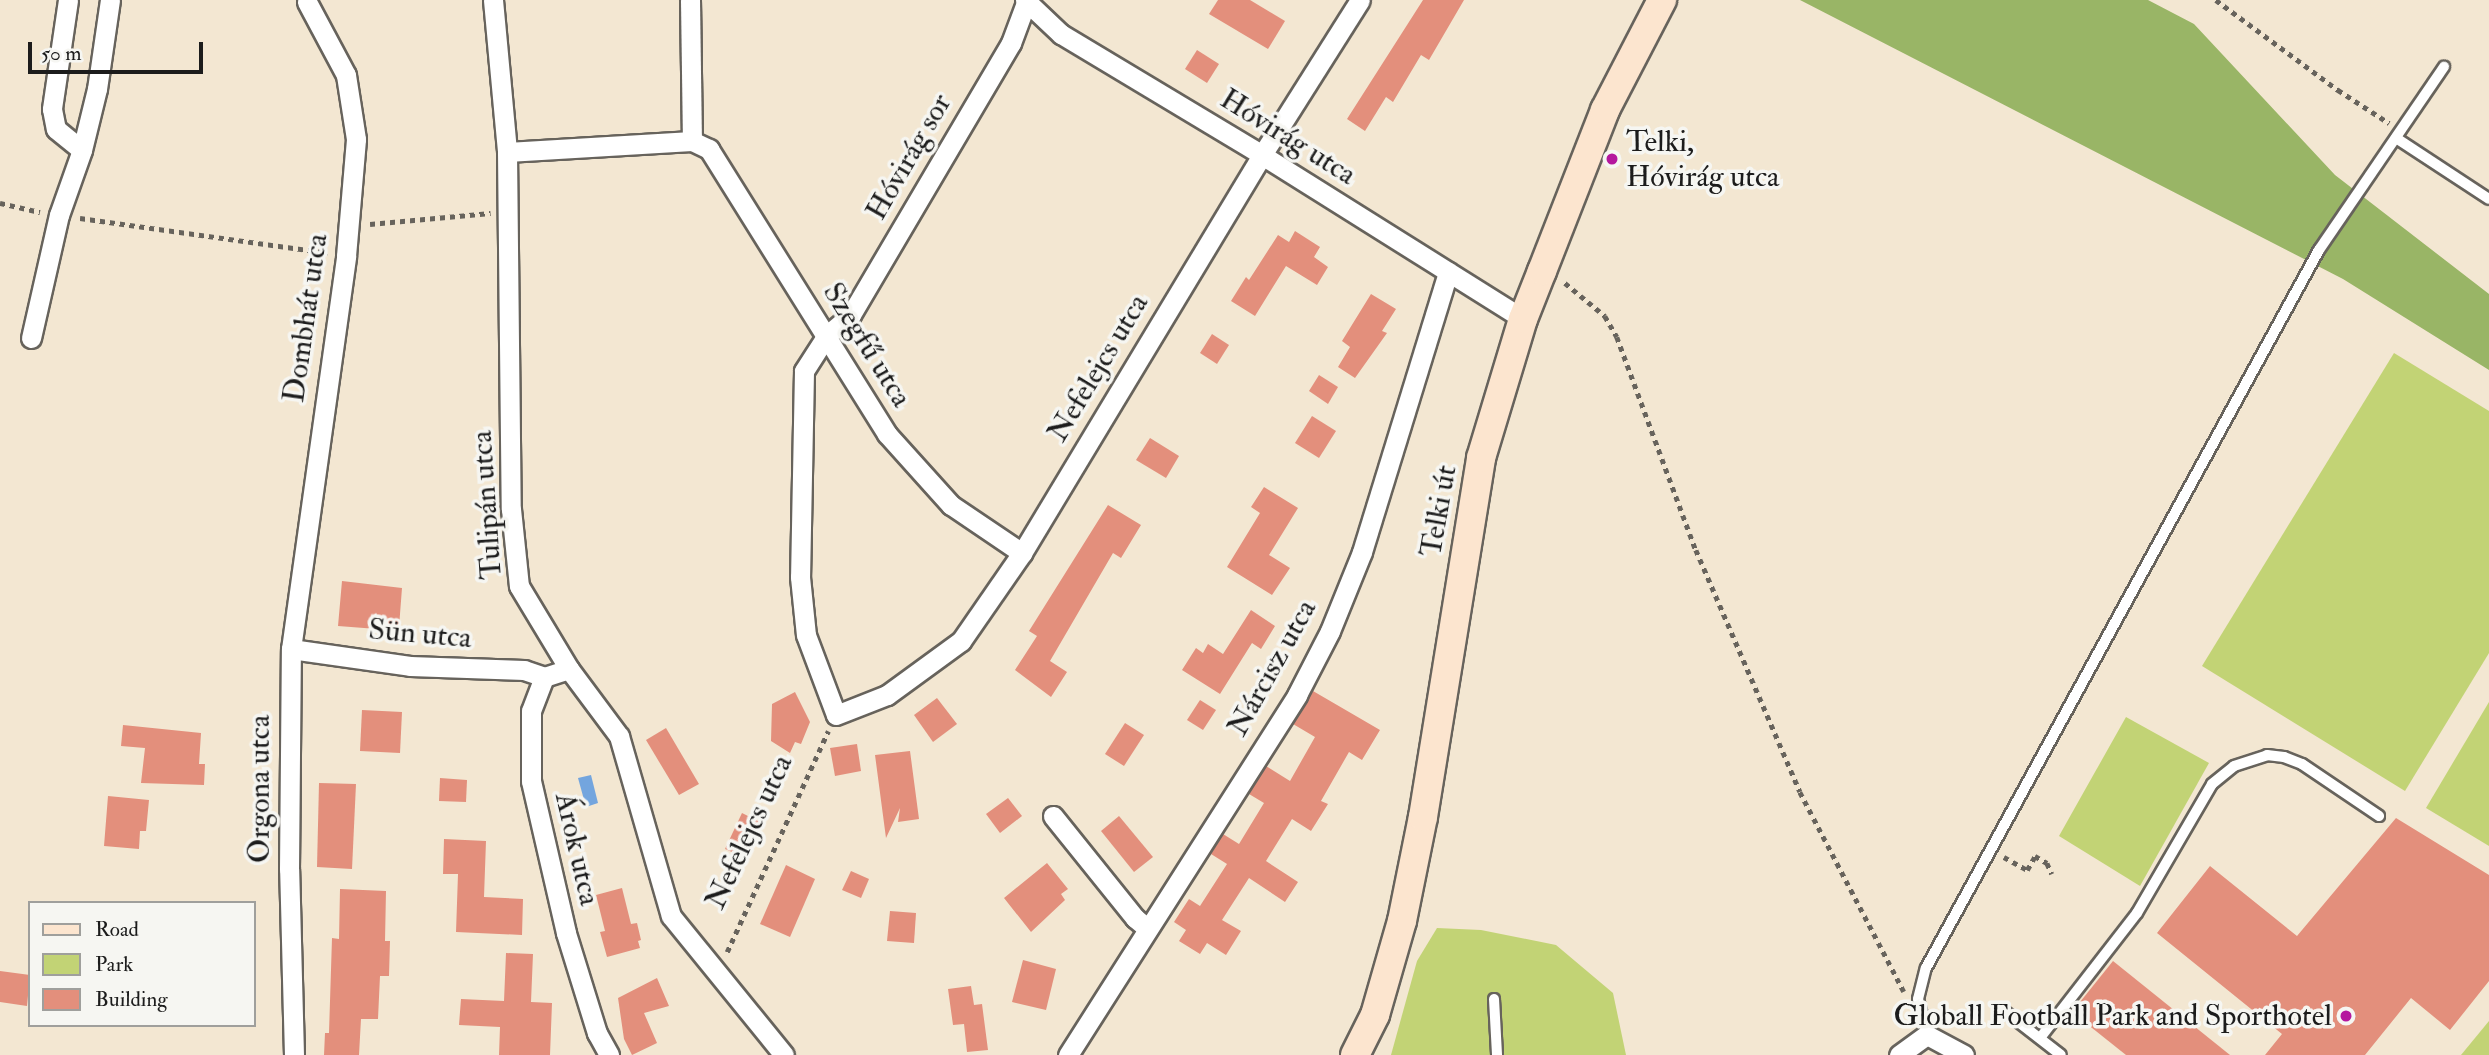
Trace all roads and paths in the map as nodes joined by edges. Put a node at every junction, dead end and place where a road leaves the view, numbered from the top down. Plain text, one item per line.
1 (68, 0) edge
2 (110, 0) edge
3 (493, 0) edge
4 (690, 0) edge
5 (1360, 0) edge
6 (1662, 0) edge
7 (2216, 0) edge
8 (1026, 1) edge
9 (307, 2) dead end
10 (2444, 67) dead end
11 (2398, 134) junction
12 (692, 141) junction
13 (82, 150) junction
14 (508, 152) junction
15 (1262, 155) junction
16 (2489, 198) edge
17 (0, 203) edge
18 (508, 211) junction
19 (59, 215) junction
20 (349, 226) junction
21 (346, 256) junction
22 (1448, 272) junction
23 (1559, 278) dead end
24 (1523, 319) junction
25 (827, 335) junction
26 (31, 338) dead end
27 (1022, 553) junction
28 (290, 649) junction
29 (569, 669) junction
30 (544, 677) junction
31 (836, 715) junction
32 (1053, 816) dead end
33 (2379, 816) dead end
34 (2023, 868) dead end
35 (2052, 874) dead end
36 (1147, 928) junction
37 (716, 975) junction
38 (1494, 999) dead end
39 (1908, 999) dead end
40 (2003, 1010) dead end
41 (1927, 1035) junction
42 (2040, 1038) junction
43 (295, 1055) edge
44 (609, 1055) edge
45 (784, 1055) edge
46 (1068, 1055) edge
47 (1355, 1055) edge
48 (1497, 1055) edge
49 (1899, 1055) edge
50 (1964, 1055) edge
51 (2061, 1055) edge

1 - 13 street
2 - 13 street
3 - 14 street, Tulipán utca
4 - 12 street
5 - 15 street, Nefelejcs utca
6 - 24 main road, Telki út
7 - 11 path
8 - 15 street, Hóvirág utca
8 - 25 street, Hóvirág sor
9 - 20 street, Dombhát utca
10 - 11 lane
11 - 16 lane
11 - 41 lane
12 - 14 street
12 - 25 street, Szegfű utca
13 - 19 street
14 - 18 street, Tulipán utca
15 - 22 street, Hóvirág utca
15 - 27 street, Nefelejcs utca
17 - 19 path
18 - 20 path
18 - 29 street, Tulipán utca
19 - 21 path
19 - 26 street
20 - 21 street, Dombhát utca
21 - 28 street, Dombhát utca
22 - 24 street, Hóvirág utca
22 - 36 street, Nárcisz utca
23 - 39 path
24 - 47 main road, Telki út
25 - 27 street, Szegfű utca
25 - 31 street
27 - 31 street, Nefelejcs utca
28 - 30 street, Sün utca
28 - 43 street, Orgona utca
29 - 30 street
29 - 37 street, Tulipán utca
30 - 44 street, Árok utca
31 - 37 path, Nefelejcs utca
32 - 36 street
33 - 42 lane
34 - 35 path
36 - 46 street, Nárcisz utca
37 - 45 street, Tulipán utca
38 - 48 lane
40 - 42 lane
41 - 49 street
41 - 50 street
42 - 51 lane

